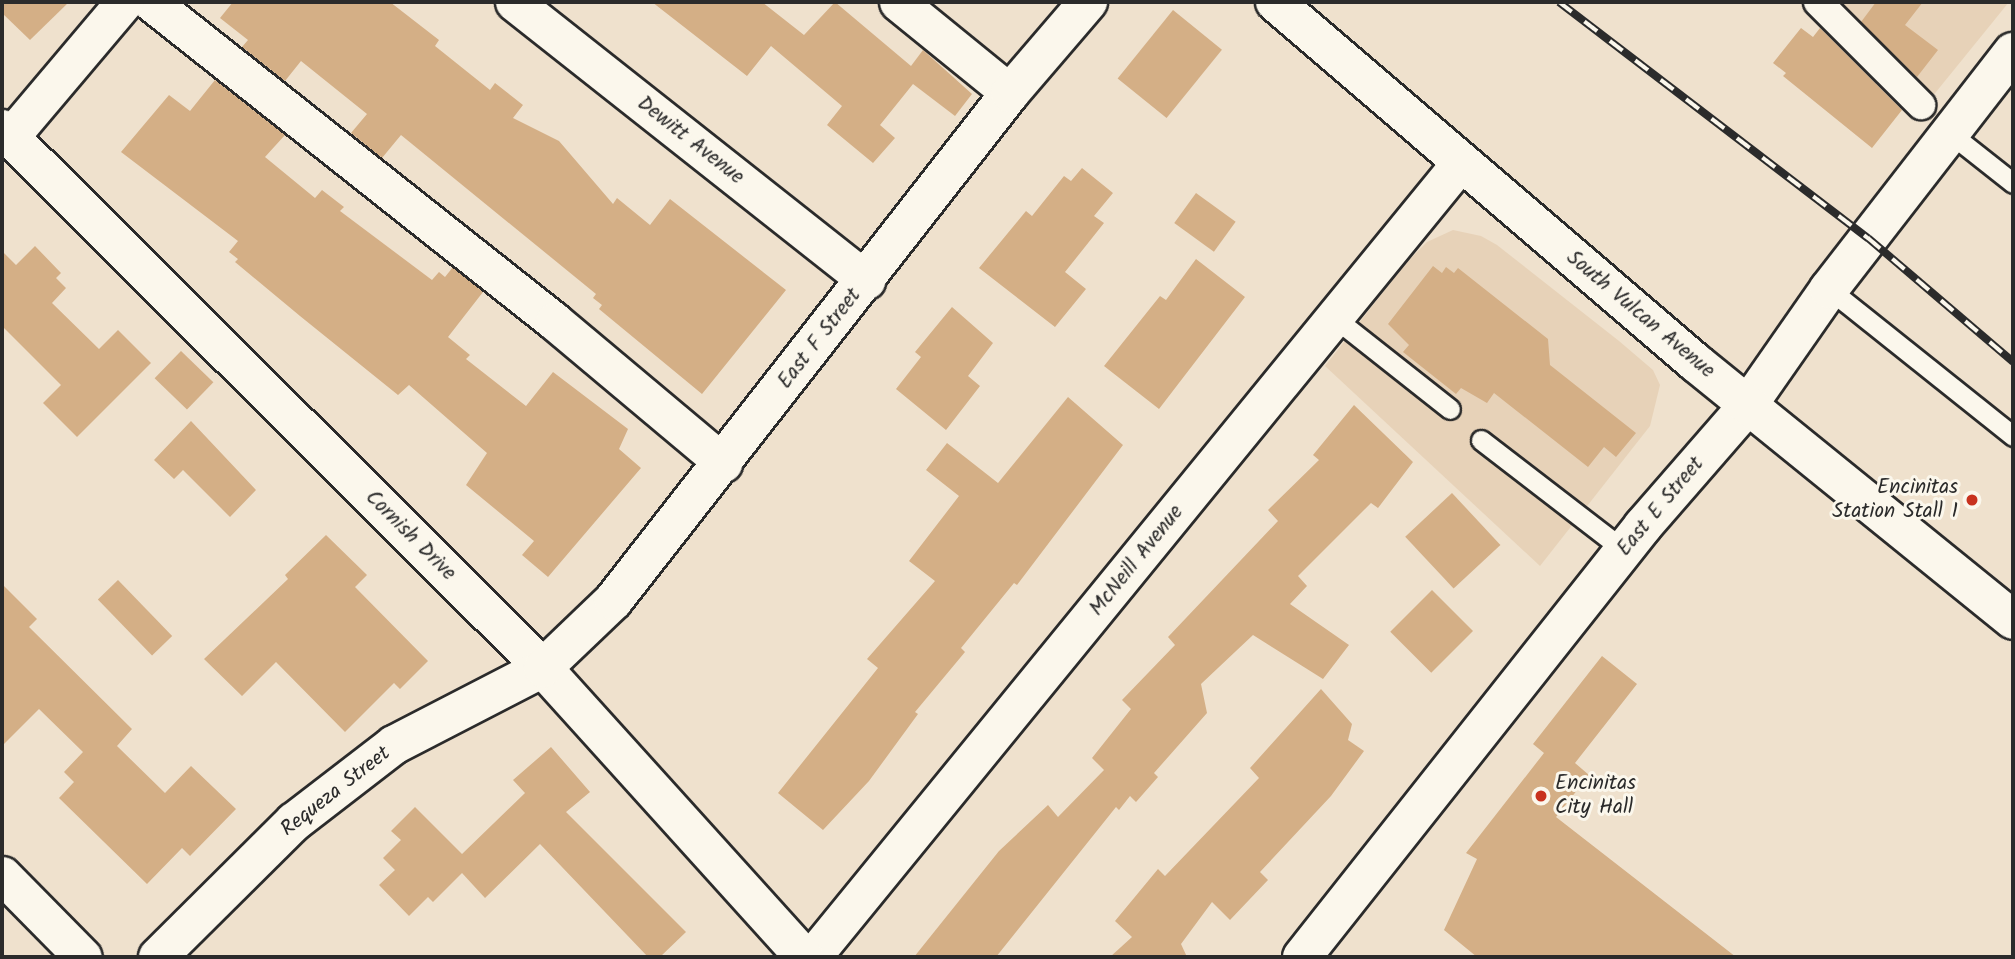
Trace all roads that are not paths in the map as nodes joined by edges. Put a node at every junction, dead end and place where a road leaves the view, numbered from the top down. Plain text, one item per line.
1 (124, 2) edge
2 (151, 2) edge
3 (514, 2) edge
4 (898, 2) edge
5 (1088, 2) edge
6 (1275, 2) edge
7 (1818, 2) edge
8 (2013, 52) edge
9 (1010, 93) junction
10 (1921, 105) dead end
11 (6, 133) edge
12 (1951, 135) junction
13 (1460, 163) junction
14 (2013, 183) edge
15 (866, 280) junction
16 (1829, 289) junction
17 (1336, 319) junction
18 (1748, 405) junction
19 (1450, 409) dead end
20 (2013, 436) edge
21 (1481, 440) dead end
22 (723, 463) junction
23 (1624, 550) junction
24 (2013, 620) edge
25 (542, 668) junction
26 (2, 875) edge
27 (83, 957) edge
28 (158, 957) edge
29 (804, 957) edge
30 (812, 957) edge
31 (1302, 957) edge

1 - 11 street
2 - 22 street
3 - 15 street, Dewitt Avenue
4 - 9 street
5 - 9 street, East F Street
6 - 13 street, South Vulcan Avenue
7 - 10 street
8 - 12 street, East E Street
9 - 15 street, East F Street
11 - 25 street, Cornish Drive
12 - 14 lane
12 - 16 street, East E Street
13 - 17 street, McNeill Avenue
13 - 18 street, South Vulcan Avenue
15 - 22 street, East F Street
16 - 18 street, East E Street
16 - 20 lane
17 - 19 lane
17 - 30 street, McNeill Avenue
18 - 23 street, East E Street
18 - 24 street, South Vulcan Avenue
21 - 23 lane
22 - 25 street, East F Street
23 - 31 street, East E Street
25 - 28 street, Requeza Street
25 - 29 street, Cornish Drive
26 - 27 street

